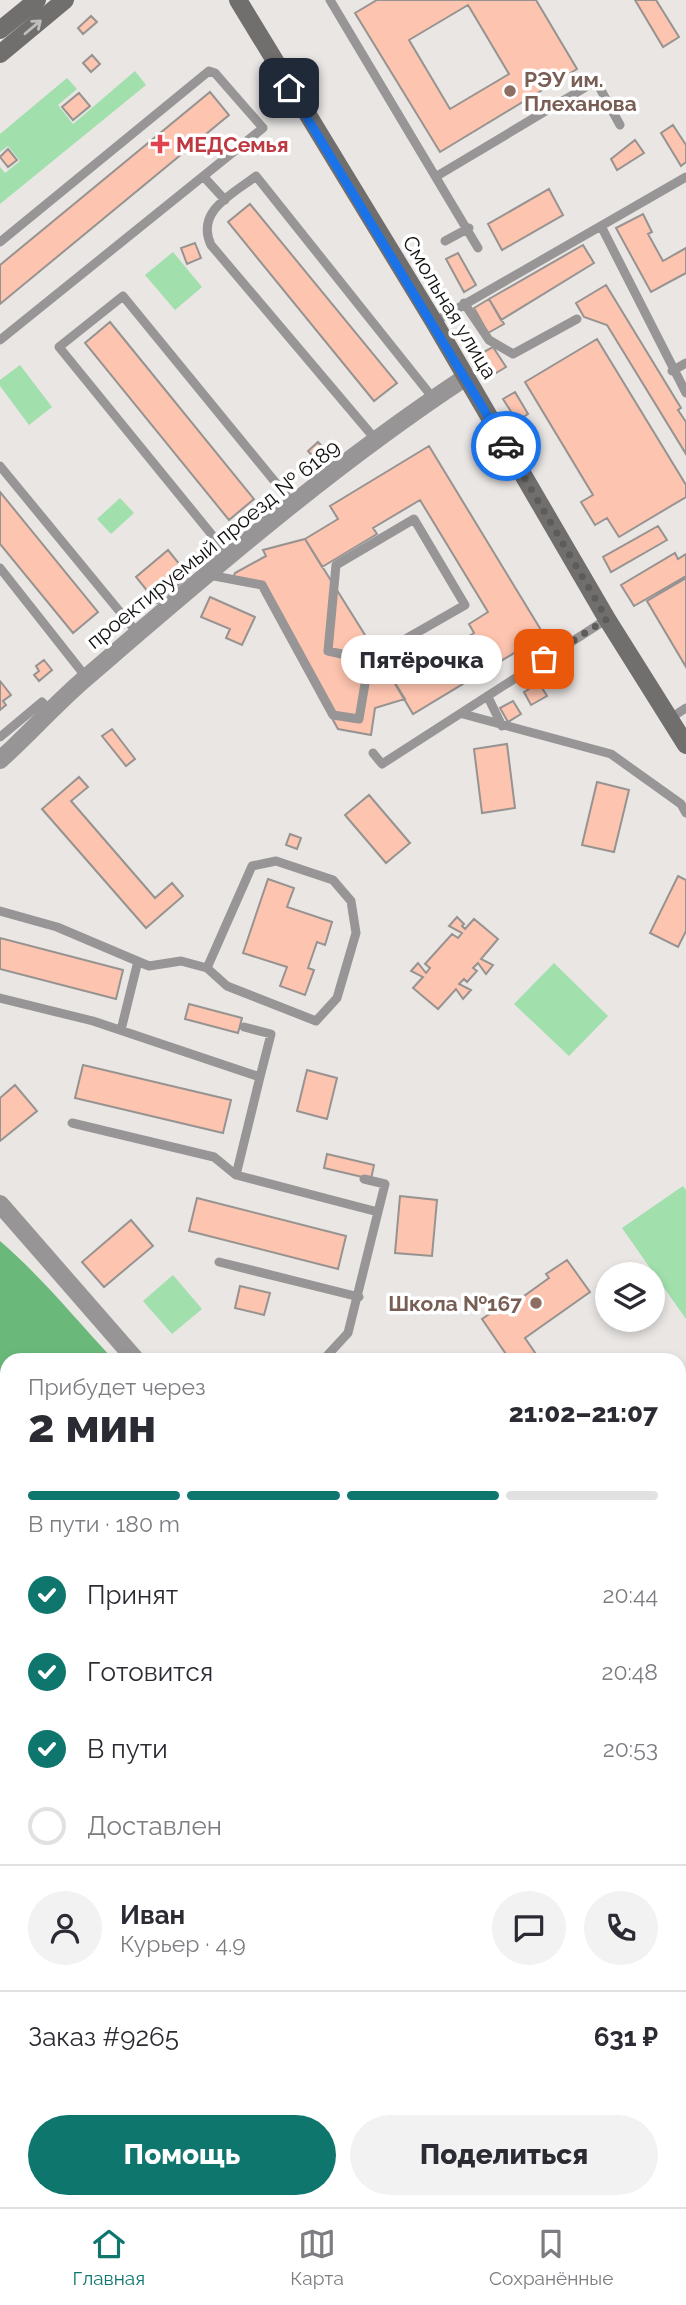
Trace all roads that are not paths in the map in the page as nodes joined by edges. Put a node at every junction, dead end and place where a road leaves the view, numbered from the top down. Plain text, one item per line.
1 (37, 0) edge
2 (65, 0) edge
3 (238, 0) edge
4 (330, 0) edge
5 (0, 30) edge
6 (0, 54) edge
7 (620, 125) dead end
8 (437, 176) junction
9 (204, 177) junction
10 (686, 177) edge
11 (225, 200) junction
12 (601, 226) junction
13 (468, 228) junction
14 (444, 241) dead end
15 (0, 242) edge
16 (478, 248) dead end
17 (464, 303) junction
18 (576, 319) dead end
19 (434, 322) junction
20 (0, 340) edge
21 (686, 363) edge
22 (672, 371) junction
23 (466, 377) junction
24 (686, 393) edge
25 (433, 398) junction
26 (376, 439) junction
27 (0, 466) edge
28 (294, 505) junction
29 (230, 557) junction
30 (0, 568) edge
31 (209, 575) junction
32 (607, 619) junction
33 (139, 635) junction
34 (369, 660) junction
35 (86, 677) junction
36 (488, 697) junction
37 (686, 708) edge
38 (52, 712) junction
39 (463, 714) junction
40 (669, 719) junction
41 (502, 726) junction
42 (0, 737) edge
43 (685, 742) edge
44 (373, 753) dead end
45 (0, 760) edge
46 (686, 813) edge
47 (0, 911) edge
48 (138, 961) junction
49 (206, 968) junction
50 (0, 998) edge
51 (244, 1027) dead end
52 (121, 1030) junction
53 (260, 1077) junction
54 (72, 1123) dead end
55 (236, 1175) junction
56 (364, 1179) dead end
57 (0, 1204) edge
58 (378, 1212) junction
59 (219, 1262) dead end
60 (359, 1297) junction
61 (130, 1353) edge
62 (329, 1353) edge

1 - 5 street
6 -> 2 street
3 - 19 street, Смольная улица
4 - 8 lane
7 - 8 lane
8 - 13 lane
9 - 11 lane
9 - 15 lane
9 - 20 lane
10 - 12 lane
11 - 25 lane
11 - 26 lane
12 - 17 lane
12 - 22 lane
13 - 14 lane
13 - 16 lane
17 - 18 lane
17 - 19 lane
19 - 23 street, Смольная улица
21 - 22 lane
22 - 24 lane
23 - 25 street, проектируемый проезд № 6189
23 - 32 street, Смольная улица
25 - 26 street, проектируемый проезд № 6189
26 - 28 street, проектируемый проезд № 6189
27 - 33 lane
28 - 29 street, проектируемый проезд № 6189
28 - 29 lane
29 - 31 street, проектируемый проезд № 6189
30 - 35 lane
31 - 33 street, проектируемый проезд № 6189
31 - 34 lane
32 - 36 lane
32 - 40 street, Смольная улица
33 - 35 street, проектируемый проезд № 6189
34 - 34 lane
35 - 38 street, проектируемый проезд № 6189
36 - 39 lane
36 - 41 lane
37 - 40 lane
38 - 42 lane
38 - 45 street, проектируемый проезд № 6189
39 - 41 lane
39 - 44 lane
40 - 43 street, Смольная улица
41 - 46 lane
47 - 48 lane
48 - 49 lane
48 - 52 lane
49 - 49 lane
50 - 52 lane
51 - 53 lane
52 - 53 lane
53 - 55 lane
54 - 55 lane
55 - 58 lane
56 - 58 lane
57 - 61 street
58 - 60 lane
59 - 60 lane
60 - 62 lane

